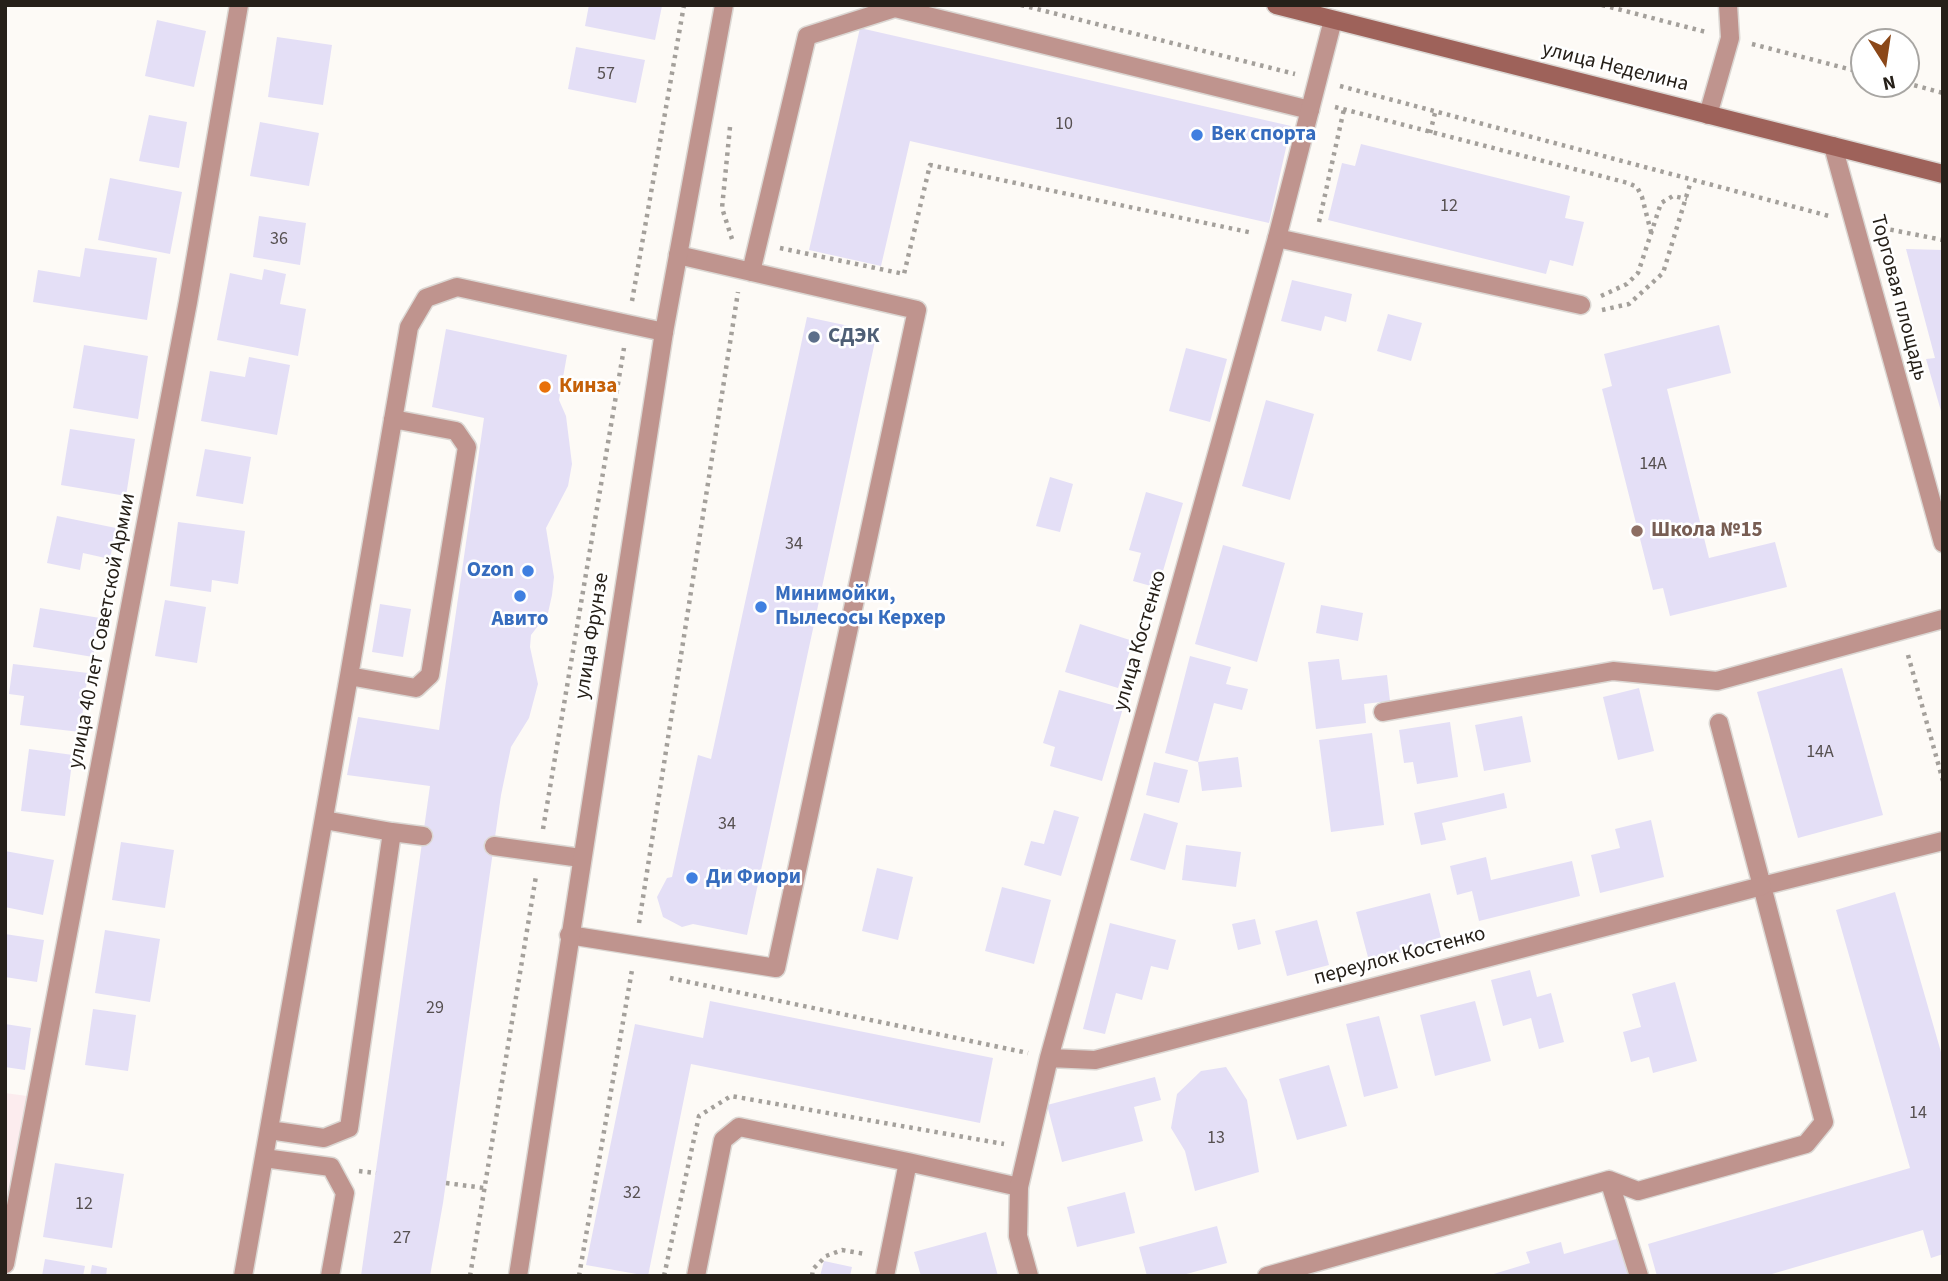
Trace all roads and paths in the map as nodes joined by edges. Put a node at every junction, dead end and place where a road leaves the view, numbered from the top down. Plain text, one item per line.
1 (239, 5) edge
2 (684, 5) edge
3 (724, 5) edge
4 (1021, 5) edge
5 (1276, 5) edge
6 (1728, 5) edge
7 (1333, 20) junction
8 (1318, 80) junction
9 (1920, 87) edge
10 (1943, 93) edge
11 (1311, 106) junction
12 (1344, 109) junction
13 (1436, 113) junction
14 (731, 114) dead end
15 (1708, 115) junction
16 (1430, 133) junction
17 (1833, 146) junction
18 (1943, 174) edge
19 (1691, 181) junction
20 (1687, 199) junction
21 (1854, 222) junction
22 (1651, 232) junction
23 (1277, 238) junction
24 (1943, 240) edge
25 (1314, 247) junction
26 (788, 250) dead end
27 (678, 255) junction
28 (746, 270) junction
29 (1581, 305) junction
30 (628, 324) junction
31 (664, 332) junction
32 (393, 419) junction
33 (1942, 534) edge
34 (1943, 619) edge
35 (1901, 630) junction
36 (349, 676) junction
37 (1383, 712) dead end
38 (1719, 723) dead end
39 (1943, 781) edge
40 (324, 820) junction
41 (392, 832) junction
42 (423, 836) dead end
43 (1943, 841) edge
44 (494, 846) dead end
45 (539, 852) junction
46 (581, 858) junction
47 (1762, 886) junction
48 (569, 935) junction
49 (636, 946) junction
50 (683, 983) dead end
51 (1049, 1058) junction
52 (907, 1125) dead end
53 (269, 1130) junction
54 (1028, 1148) junction
55 (264, 1158) junction
56 (908, 1162) junction
57 (1609, 1180) junction
58 (446, 1183) dead end
59 (1019, 1187) junction
60 (484, 1188) junction
61 (889, 1257) junction
62 (5, 1264) edge
63 (243, 1276) edge
64 (330, 1276) edge
65 (470, 1276) edge
66 (518, 1276) edge
67 (579, 1276) edge
68 (696, 1276) edge
69 (812, 1276) edge
70 (885, 1276) edge
71 (1029, 1276) edge
72 (1267, 1276) edge
73 (1639, 1276) edge

1 - 62 street, улица 40 лет Советской Армии
2 - 30 path
3 - 27 street, улица Фрунзе
4 - 8 path
5 - 7 main road, улица Неделина
6 - 15 street
7 - 8 street, улица Костенко
7 - 15 main road, улица Неделина
8 - 11 street, улица Костенко
8 - 13 path
9 - 10 path
11 - 12 path
11 - 23 street, улица Костенко
11 - 28 street
12 - 16 path
12 - 25 path
13 - 16 path
13 - 19 path
14 - 28 path
15 - 17 main road, улица Неделина
16 - 22 path
17 - 18 main road, улица Неделина
17 - 21 street, Торговая площадь
19 - 20 path
19 - 21 path
20 - 22 path
20 - 29 path
21 - 24 path
21 - 33 street, Торговая площадь
22 - 29 path
23 - 25 street
23 - 26 path
23 - 51 street, улица Костенко
25 - 29 street
27 - 28 street
27 - 31 street, улица Фрунзе
28 - 49 path
28 - 49 street
30 - 31 street
30 - 32 street
30 - 45 path
31 - 46 street, улица Фрунзе
32 - 36 street
32 - 36 street
34 - 35 street
35 - 37 street
35 - 39 path
36 - 40 street
38 - 47 street
40 - 41 street
40 - 53 street
41 - 42 street
41 - 53 street
43 - 47 street, переулок Костенко
44 - 45 street
45 - 46 street
45 - 60 path
46 - 48 street, улица Фрунзе
47 - 51 street, переулок Костенко
47 - 57 street
48 - 49 street
48 - 66 street, улица Фрунзе
49 - 67 path
50 - 51 path
51 - 54 street, улица Костенко
52 - 54 path
53 - 55 street
54 - 59 street, улица Костенко
55 - 63 street
55 - 64 street
56 - 59 street
56 - 61 street
56 - 68 street
57 - 72 street
57 - 73 street
58 - 60 path
59 - 71 street, улица Костенко
60 - 65 path
61 - 69 path
61 - 70 street

